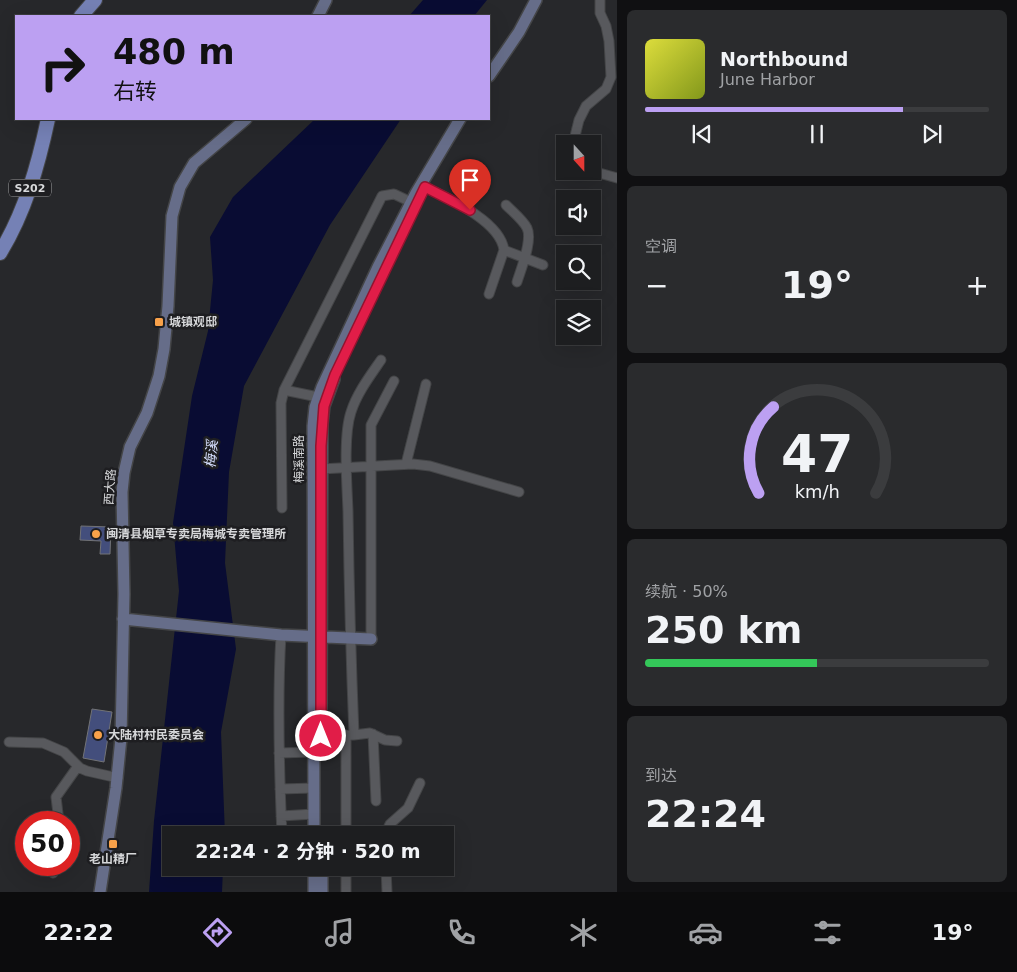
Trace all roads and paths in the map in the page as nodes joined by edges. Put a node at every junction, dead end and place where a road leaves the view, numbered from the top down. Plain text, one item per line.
1 (95, 0) edge
2 (326, 0) edge
3 (536, 0) edge
4 (600, 0) edge
5 (82, 15) edge
6 (318, 15) edge
7 (514, 39) junction
8 (490, 75) edge
9 (490, 83) edge
10 (48, 120) edge
11 (245, 120) edge
12 (459, 120) edge
13 (465, 120) edge
14 (575, 135) edge
15 (601, 174) edge
16 (617, 178) edge
17 (423, 186) junction
18 (412, 202) junction
19 (506, 205) dead end
20 (504, 250) junction
21 (0, 253) edge
22 (524, 257) junction
23 (544, 265) dead end
24 (517, 282) dead end
25 (489, 294) dead end
26 (381, 360) dead end
27 (394, 381) dead end
28 (426, 384) dead end
29 (284, 390) junction
30 (318, 397) junction
31 (406, 464) junction
32 (370, 466) junction
33 (347, 468) junction
34 (322, 469) junction
35 (519, 492) dead end
36 (282, 508) dead end
37 (124, 619) junction
38 (281, 636) junction
39 (316, 637) junction
40 (350, 638) junction
41 (371, 639) joint
42 (373, 734) junction
43 (350, 735) junction
44 (317, 736) junction
45 (396, 741) dead end
46 (9, 742) dead end
47 (313, 752) junction
48 (278, 754) junction
49 (78, 766) junction
50 (118, 778) junction
51 (420, 783) dead end
52 (314, 788) junction
53 (280, 789) junction
54 (376, 801) dead end
55 (58, 811) edge
56 (314, 814) junction
57 (281, 816) junction
58 (282, 826) edge
59 (314, 826) edge
60 (322, 826) edge
61 (346, 826) edge
62 (389, 826) edge
63 (313, 876) edge
64 (322, 876) edge
65 (346, 876) edge
66 (386, 876) edge
67 (100, 892) edge
68 (314, 892) edge
69 (322, 892) edge
70 (346, 892) edge
71 (387, 892) edge

1 - 5 main road
2 - 6 main road
3 - 7 main road
4 - 14 street
7 - 8 main road
7 - 9 main road
10 - 21 main road, S202
11 - 37 main road, 西大路
12 - 17 main road, 梅溪南路
13 - 17 main road, 梅溪南路
15 - 16 street
17 - 18 main road, 梅溪南路
17 - 20 street
17 - 34 main road, 梅溪南路
18 - 29 street
18 - 30 main road, 梅溪南路
19 - 22 street
20 - 22 street
20 - 25 street
22 - 23 street
22 - 24 street
26 - 33 street
27 - 32 street
28 - 31 street
29 - 30 street
29 - 36 street
30 - 39 main road, 梅溪南路
31 - 32 street
31 - 35 street
32 - 33 street
32 - 41 street
33 - 34 street
33 - 40 street
34 - 39 main road, 梅溪南路
37 - 38 main road
37 - 50 main road, 西大路
38 - 39 main road
38 - 48 street
39 - 40 main road
39 - 44 main road, 梅溪南路
40 - 41 main road
40 - 43 street
42 - 43 street
42 - 45 street
42 - 54 street
43 - 44 street
43 - 61 street
44 - 47 main road, 梅溪南路
44 - 60 main road, 梅溪南路
46 - 49 street
47 - 48 street
47 - 52 main road, 梅溪南路
48 - 53 street
49 - 50 street
49 - 55 street
50 - 67 main road, 西大路
51 - 62 street
52 - 53 street
52 - 56 main road, 梅溪南路
53 - 57 street
56 - 57 street
56 - 59 main road, 梅溪南路
57 - 58 street
63 - 68 main road
64 - 69 main road
65 - 70 street
66 - 71 street

